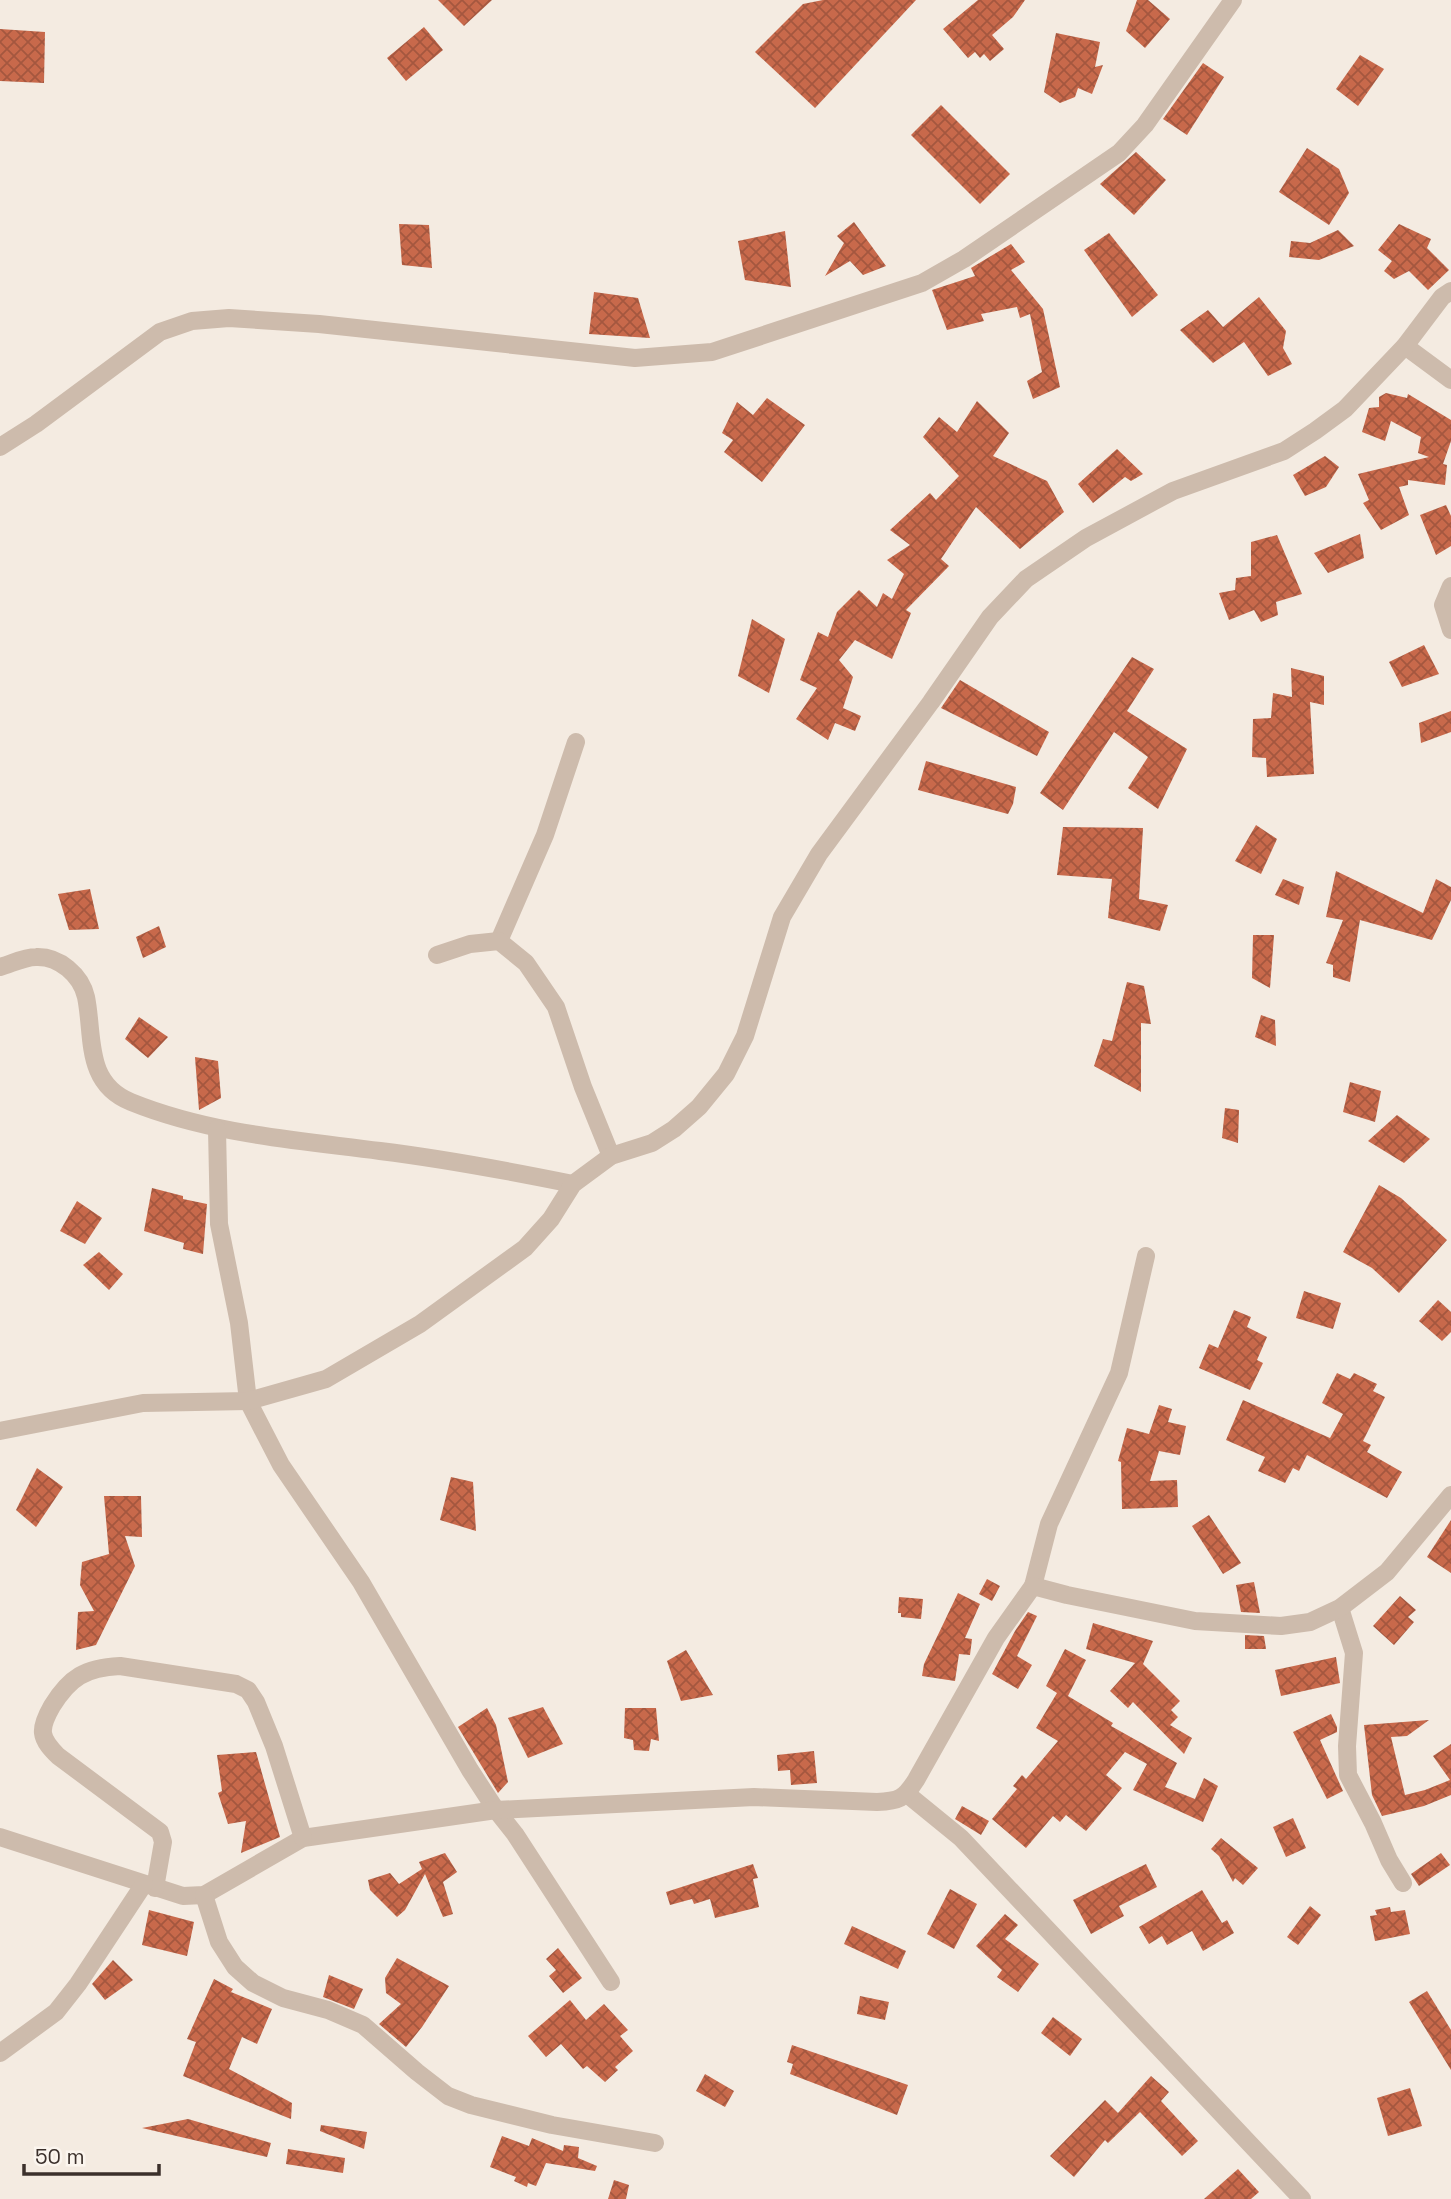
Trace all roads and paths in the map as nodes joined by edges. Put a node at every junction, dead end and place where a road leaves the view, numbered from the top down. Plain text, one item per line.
1 (1224, 3) edge
2 (1451, 290) edge
3 (1405, 346) junction
4 (1451, 380) edge
5 (0, 447) edge
6 (1451, 586) edge
7 (1451, 630) edge
8 (576, 742) dead end
9 (499, 941) junction
10 (437, 955) dead end
11 (0, 967) edge
12 (217, 1129) junction
13 (611, 1156) junction
14 (573, 1184) junction
15 (1146, 1256) dead end
16 (247, 1401) junction
17 (0, 1430) edge
18 (1451, 1495) edge
19 (1033, 1586) junction
20 (1340, 1608) junction
21 (907, 1794) junction
22 (496, 1810) junction
23 (0, 1837) edge
24 (303, 1838) junction
25 (1403, 1884) dead end
26 (149, 1886) junction
27 (204, 1895) junction
28 (611, 1982) dead end
29 (0, 2053) edge
30 (655, 2143) dead end
31 (1302, 2199) edge

1 - 5 street
2 - 3 street
3 - 4 street
3 - 13 street
6 - 7 street
8 - 9 street
9 - 10 street
9 - 13 street
11 - 12 street
12 - 14 street
12 - 16 street
13 - 14 street
14 - 16 street
15 - 19 street
16 - 17 street
16 - 22 street
18 - 20 street
19 - 20 street
19 - 21 street
20 - 25 street
21 - 22 street
21 - 31 street
22 - 24 street
22 - 28 street
23 - 26 street
24 - 26 street
24 - 27 street
26 - 27 street
26 - 29 street
27 - 30 street

